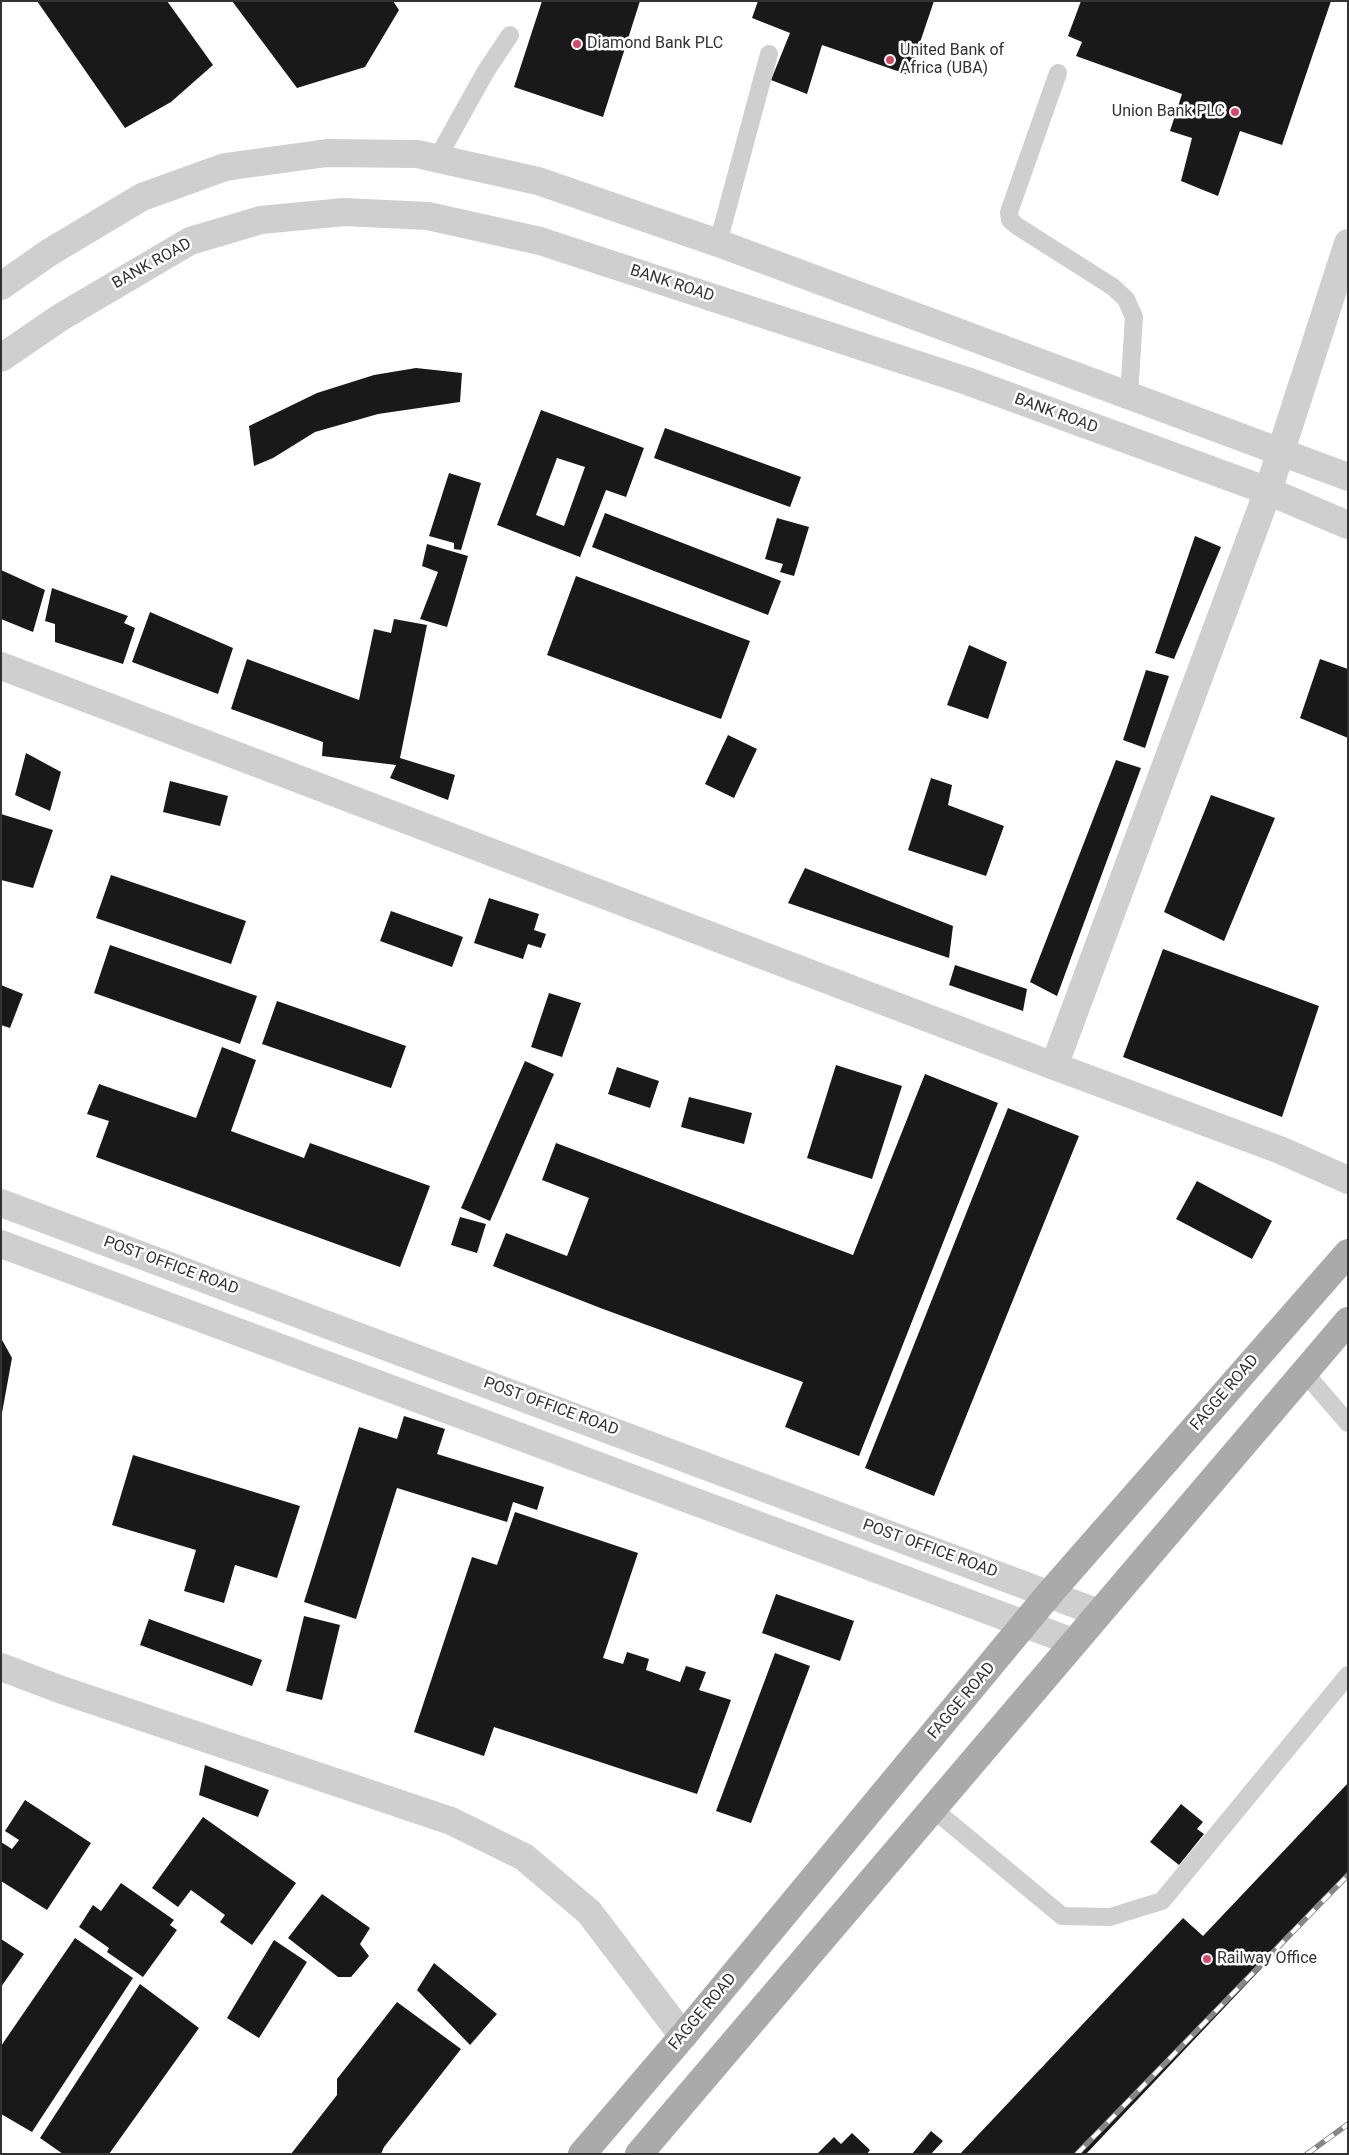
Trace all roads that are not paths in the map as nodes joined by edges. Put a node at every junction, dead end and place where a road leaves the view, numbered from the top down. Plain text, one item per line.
1 (510, 34) dead end
2 (769, 54) dead end
3 (1058, 73) dead end
4 (438, 157) junction
5 (718, 243) junction
6 (1348, 244) edge
7 (1, 286) edge
8 (981, 342) junction
9 (1, 358) edge
10 (967, 381) junction
11 (1128, 395) junction
12 (1282, 451) junction
13 (1348, 477) edge
14 (1268, 491) junction
15 (1348, 525) edge
16 (1, 666) edge
17 (1054, 1066) junction
18 (1348, 1180) edge
19 (1, 1203) edge
20 (1, 1244) edge
21 (1348, 1253) edge
22 (1348, 1321) edge
23 (1304, 1372) junction
24 (1348, 1423) edge
25 (1050, 1593) junction
26 (1100, 1613) junction
27 (1027, 1623) junction
28 (1073, 1642) junction
29 (1, 1667) edge
30 (1348, 1675) edge
31 (932, 1808) junction
32 (683, 2036) junction
33 (582, 2154) edge
34 (639, 2154) edge

1 - 4 lane
2 - 5 lane
3 - 11 lane
4 - 5 street
4 - 7 street
5 - 8 street
6 - 12 street
8 - 10 street
8 - 11 street
9 - 10 street, BANK ROAD
10 - 14 street, BANK ROAD
11 - 12 street
12 - 13 street
12 - 14 street
14 - 15 street, BANK ROAD
14 - 17 street
16 - 17 street
17 - 18 street
19 - 25 street, POST OFFICE ROAD
20 - 27 street
21 - 25 main road, FAGGE ROAD
22 - 23 main road
23 - 24 lane
23 - 26 main road
25 - 26 street, POST OFFICE ROAD
25 - 27 main road, FAGGE ROAD
26 - 28 main road
27 - 28 street
27 - 32 main road, FAGGE ROAD
28 - 31 main road
29 - 32 street
30 - 31 lane
31 - 34 main road
32 - 33 main road, FAGGE ROAD

